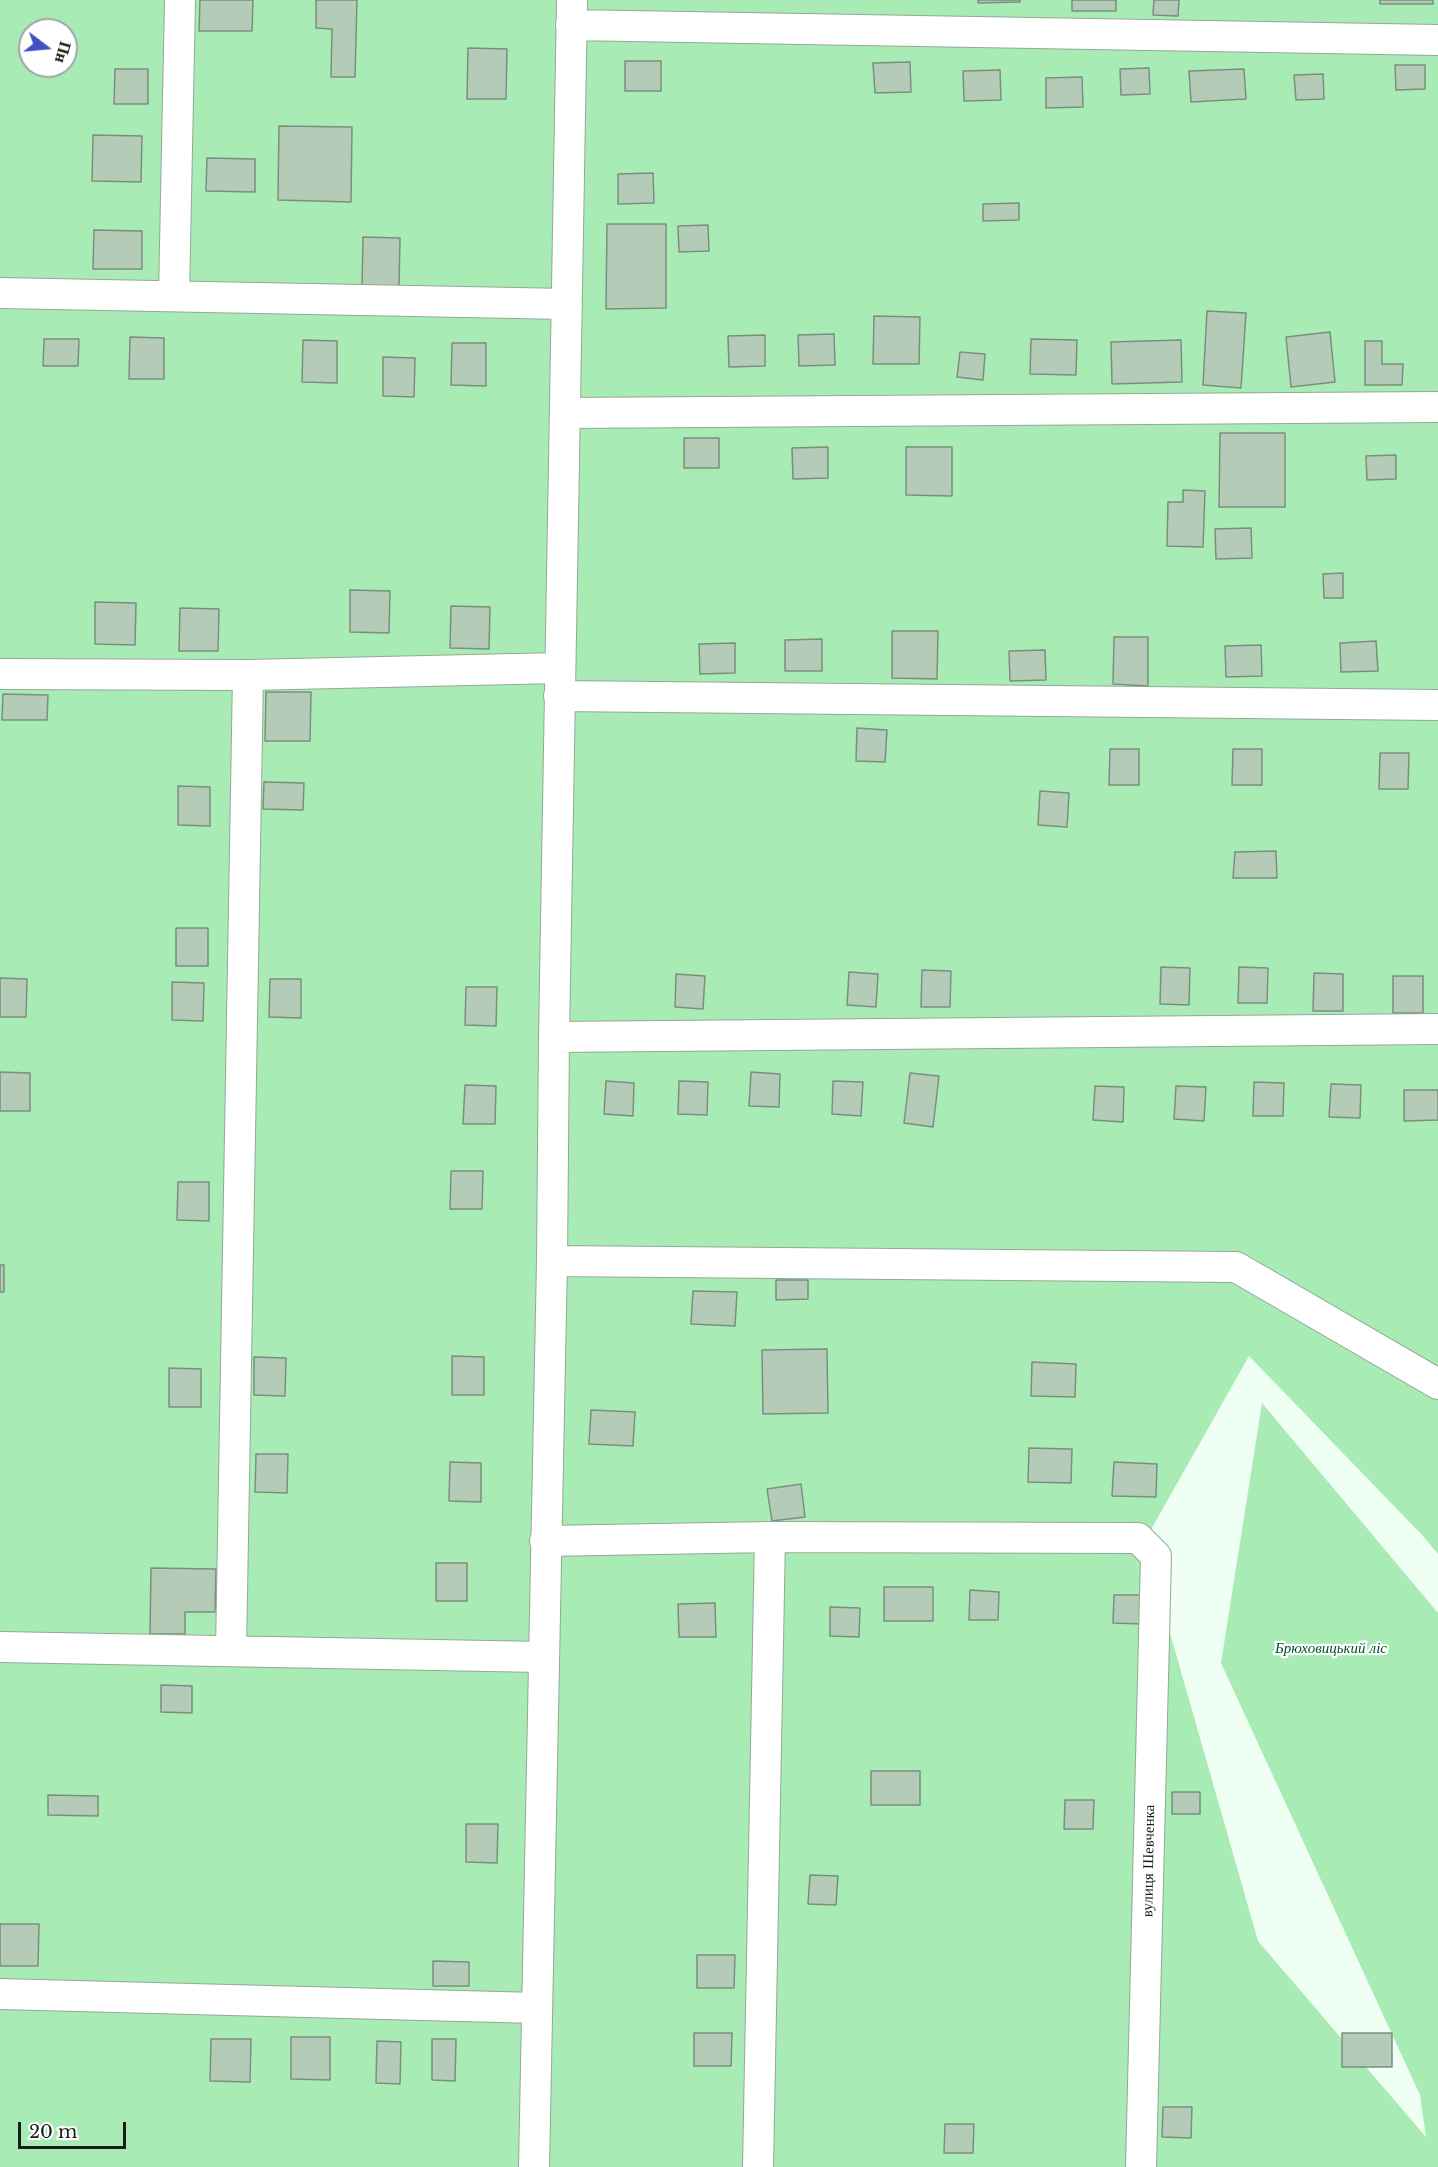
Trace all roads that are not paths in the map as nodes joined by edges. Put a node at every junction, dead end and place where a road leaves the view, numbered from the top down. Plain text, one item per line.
1 (180, 0) edge
2 (572, 13) edge
3 (1438, 40) edge
4 (0, 293) edge
5 (174, 296) junction
6 (567, 304) junction
7 (1438, 407) edge
8 (565, 413) junction
9 (0, 674) edge
10 (248, 675) junction
11 (560, 682) junction
12 (1438, 705) edge
13 (1438, 1029) edge
14 (554, 1037) junction
15 (552, 1261) junction
16 (1438, 1383) edge
17 (770, 1537) junction
18 (545, 1541) junction
19 (0, 1647) edge
20 (231, 1651) junction
21 (543, 1657) junction
22 (0, 1994) edge
23 (537, 2008) junction
24 (534, 2167) edge
25 (758, 2167) edge
26 (1141, 2167) edge

1 - 5 street
2 - 3 street
2 - 6 street
4 - 5 street
5 - 6 street
6 - 8 street
7 - 8 street
8 - 11 street
9 - 10 street
10 - 11 street
10 - 20 street
11 - 12 street
11 - 14 street
13 - 14 street
14 - 15 street
15 - 16 street
15 - 18 street
17 - 18 street
17 - 25 street
17 - 26 street, вулиця Шевченка
18 - 21 street
19 - 20 street
20 - 21 street
21 - 23 street
22 - 23 street
23 - 24 street

